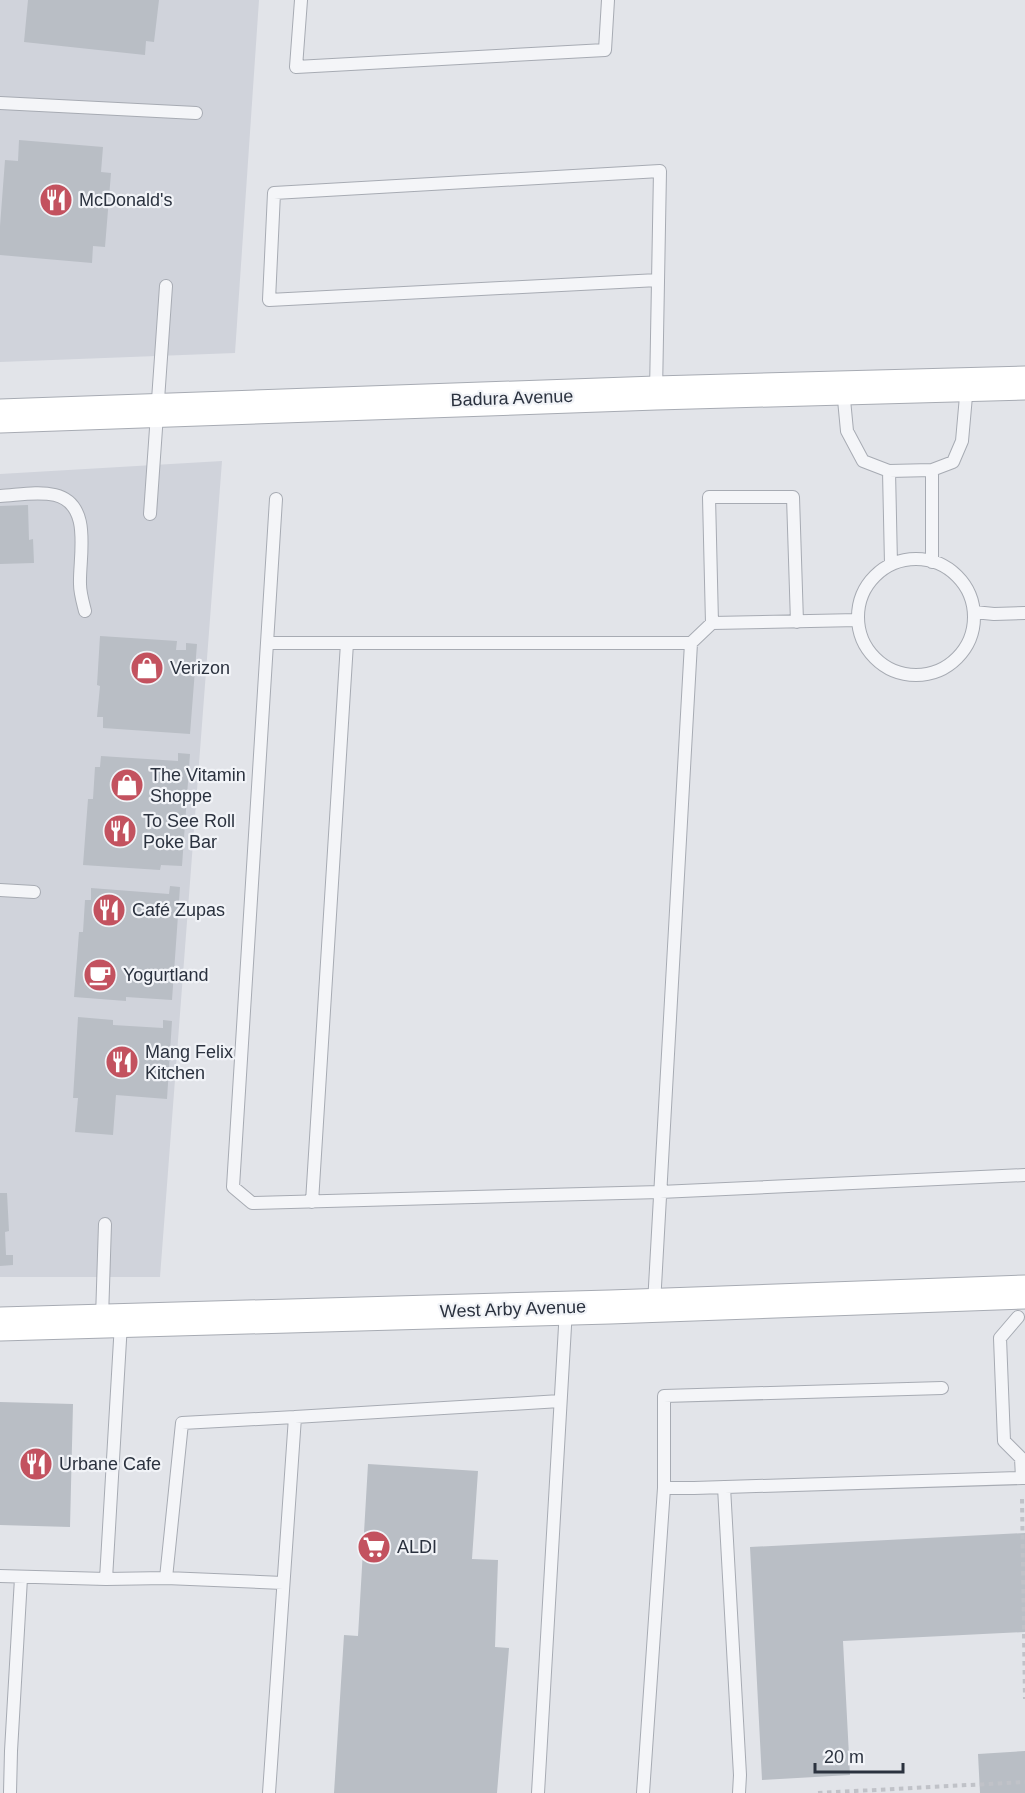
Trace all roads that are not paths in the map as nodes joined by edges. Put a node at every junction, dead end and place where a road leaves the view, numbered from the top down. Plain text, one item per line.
1 (301, 0) edge
2 (608, 0) edge
3 (0, 102) edge
4 (196, 112) dead end
5 (658, 280) junction
6 (166, 286) dead end
7 (1025, 383) edge
8 (967, 384) junction
9 (843, 388) junction
10 (656, 393) junction
11 (158, 410) junction
12 (0, 416) edge
13 (932, 470) junction
14 (889, 471) junction
15 (0, 496) edge
16 (276, 499) dead end
17 (150, 514) dead end
18 (932, 562) junction
19 (891, 564) junction
20 (86, 611) dead end
21 (974, 612) junction
22 (1025, 614) edge
23 (858, 620) junction
24 (797, 622) junction
25 (712, 623) junction
26 (691, 643) junction
27 (267, 644) junction
28 (347, 644) junction
29 (0, 890) edge
30 (34, 892) dead end
31 (1025, 1175) edge
32 (660, 1192) junction
33 (312, 1202) junction
34 (105, 1224) dead end
35 (654, 1305) junction
36 (1021, 1307) edge
37 (566, 1308) junction
38 (111, 1321) junction
39 (0, 1324) edge
40 (942, 1388) dead end
41 (560, 1401) junction
42 (295, 1417) junction
43 (1023, 1456) edge
44 (1024, 1478) edge
45 (724, 1487) junction
46 (664, 1488) junction
47 (0, 1576) edge
48 (21, 1578) junction
49 (166, 1578) junction
50 (106, 1579) junction
51 (283, 1583) junction
52 (5, 1751) edge
53 (10, 1793) edge
54 (269, 1793) edge
55 (538, 1793) edge
56 (643, 1793) edge
57 (739, 1793) edge

1 - 2 lane
3 - 4 lane
5 - 5 lane
5 - 10 lane
6 - 11 lane
7 - 8 main road, Badura Avenue
8 - 9 main road, Badura Avenue
8 - 13 lane
9 - 10 main road, Badura Avenue
9 - 14 lane
10 - 11 main road, Badura Avenue
11 - 12 main road, Badura Avenue
11 - 17 lane
13 - 14 lane
13 - 18 lane
14 - 19 lane
15 - 20 lane
16 - 27 lane
18 - 19 lane
18 - 21 lane
19 - 23 lane
21 - 22 lane
21 - 23 lane
23 - 24 lane
24 - 25 lane
24 - 25 lane
25 - 26 lane
26 - 28 lane
26 - 32 lane
27 - 28 lane
27 - 33 lane
28 - 33 lane
29 - 30 lane
31 - 32 lane
32 - 33 lane
32 - 35 lane
34 - 38 lane
35 - 36 main road, West Arby Avenue
35 - 37 main road, West Arby Avenue
36 - 43 lane
37 - 38 main road, West Arby Avenue
37 - 41 lane
38 - 39 main road, West Arby Avenue
38 - 50 lane
40 - 46 lane
41 - 42 lane
41 - 55 lane
42 - 49 lane
42 - 51 lane
43 - 44 lane
44 - 45 lane
45 - 46 lane
45 - 57 lane
46 - 56 lane
47 - 48 lane
48 - 50 lane
48 - 52 lane
49 - 50 lane
49 - 51 lane
51 - 54 lane
52 - 53 lane

